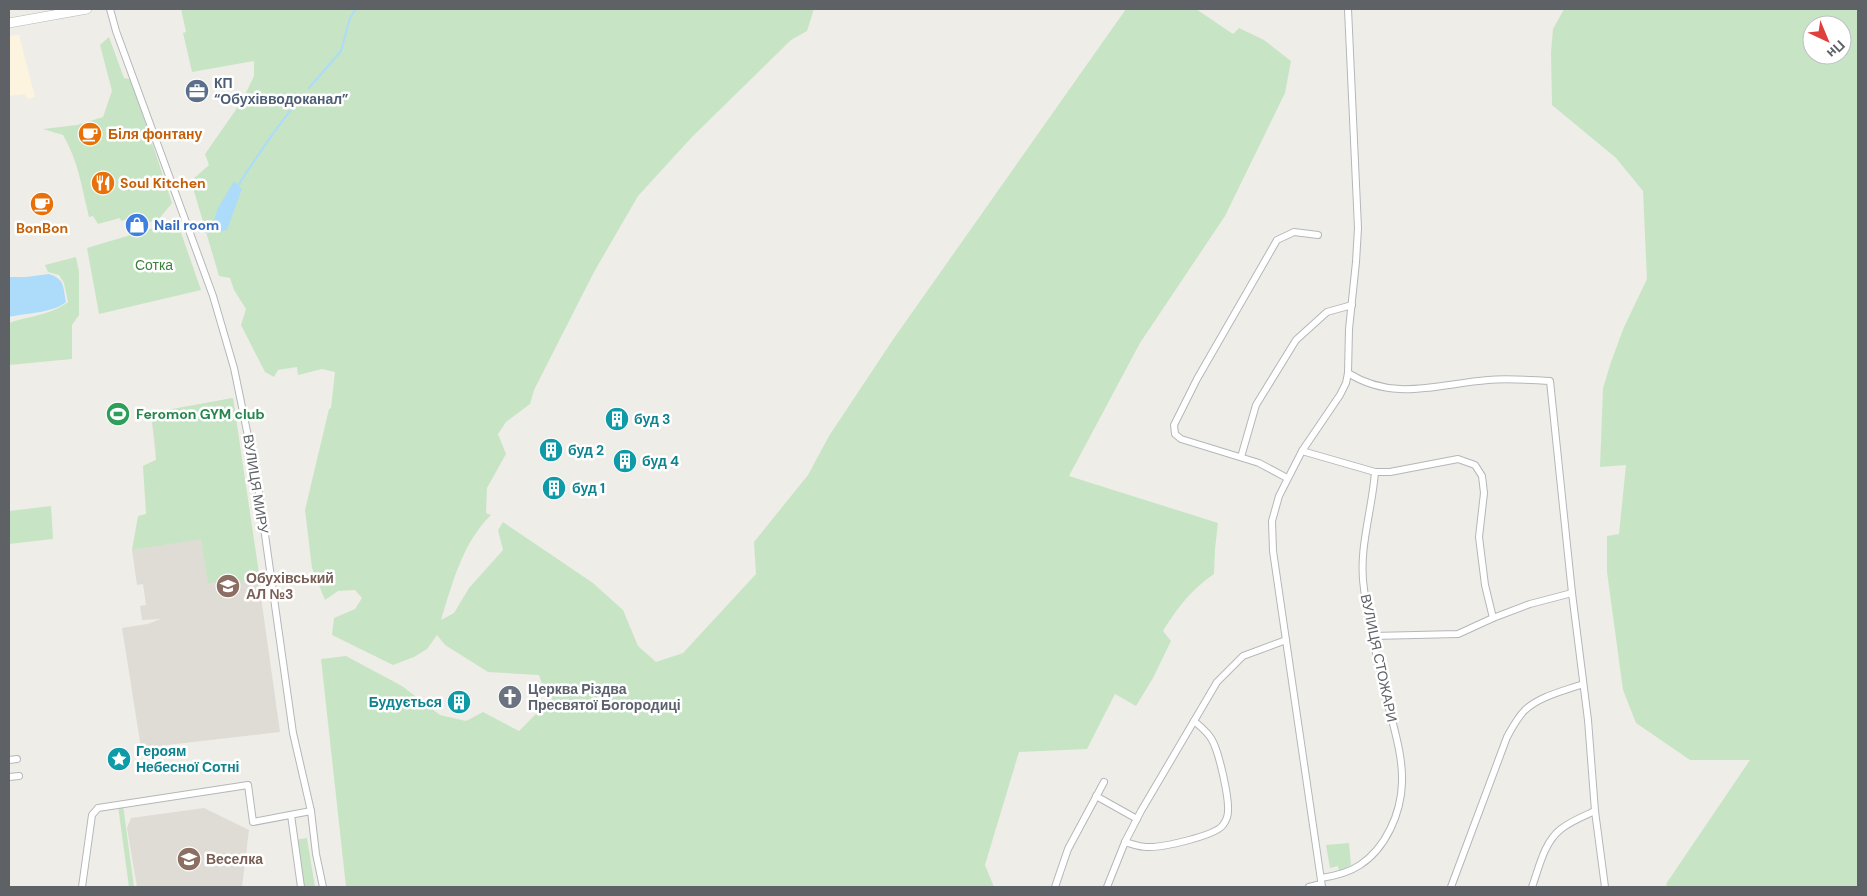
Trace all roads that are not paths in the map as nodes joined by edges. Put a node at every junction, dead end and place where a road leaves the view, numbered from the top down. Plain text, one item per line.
1 (86, 9) edge
2 (110, 9) edge
3 (1348, 9) edge
4 (9, 23) edge
5 (1318, 235) dead end
6 (1352, 305) junction
7 (1348, 373) junction
8 (1302, 451) junction
9 (1240, 457) junction
10 (1375, 472) junction
11 (1287, 478) junction
12 (1572, 593) junction
13 (1493, 618) junction
14 (1373, 636) junction
15 (1286, 640) junction
16 (1583, 684) junction
17 (1194, 721) junction
18 (17, 759) dead end
19 (9, 760) edge
20 (19, 776) dead end
21 (9, 777) edge
22 (1104, 782) dead end
23 (1096, 796) junction
24 (312, 811) junction
25 (1595, 811) junction
26 (291, 815) junction
27 (1137, 818) junction
28 (1125, 842) junction
29 (1321, 883) edge
30 (82, 887) edge
31 (302, 887) edge
32 (323, 887) edge
33 (1055, 887) edge
34 (1107, 887) edge
35 (1309, 887) edge
36 (1451, 887) edge
37 (1532, 887) edge
38 (1605, 887) edge

1 - 4 main road
2 - 24 street, ВУЛИЦЯ МИРУ
3 - 6 street
5 - 9 street
6 - 7 street
6 - 9 street
7 - 8 street
7 - 12 street
8 - 10 street
8 - 11 street
9 - 11 street
10 - 13 street
10 - 14 street, ВУЛИЦЯ СТОЖАРИ
11 - 15 street
12 - 13 street
12 - 16 street
13 - 14 street
14 - 29 street, ВУЛИЦЯ СТОЖАРИ
15 - 17 street
15 - 29 street
16 - 25 street
16 - 36 street
17 - 27 street
17 - 28 street
18 - 19 street
20 - 21 street
22 - 23 street
23 - 27 street
23 - 33 street
24 - 26 street
24 - 32 street, ВУЛИЦЯ МИРУ
25 - 37 street
25 - 38 street
26 - 30 street
26 - 31 street
27 - 28 street
28 - 34 street
29 - 35 street, ВУЛИЦЯ СТОЖАРИ

